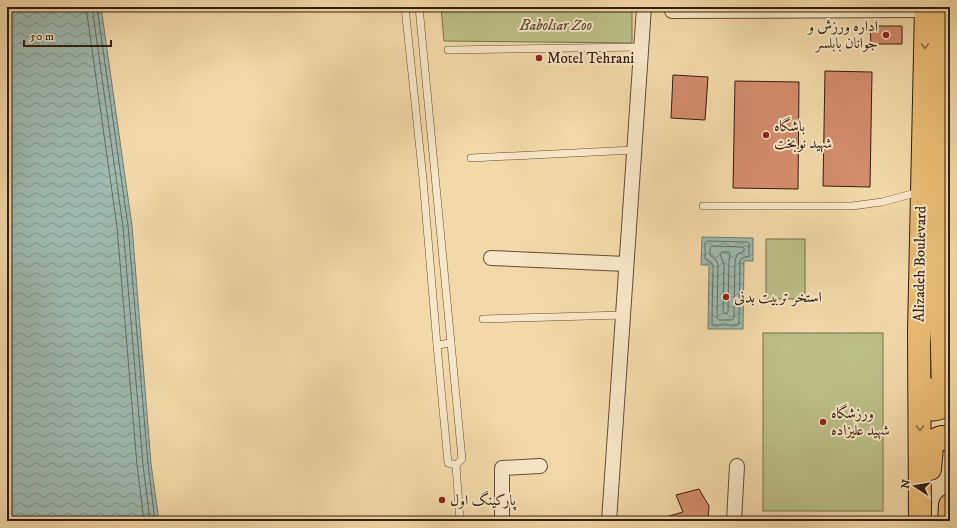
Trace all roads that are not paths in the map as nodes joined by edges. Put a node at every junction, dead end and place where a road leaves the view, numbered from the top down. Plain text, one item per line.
1 (406, 7) edge
2 (419, 7) edge
3 (644, 7) edge
4 (932, 8) edge
5 (672, 11) dead end
6 (641, 47) junction
7 (448, 50) dead end
8 (430, 116) junction
9 (417, 118) junction
10 (634, 150) junction
11 (471, 158) dead end
12 (922, 191) junction
13 (703, 206) dead end
14 (492, 258) dead end
15 (626, 264) junction
16 (623, 315) junction
17 (484, 319) dead end
18 (919, 332) junction
19 (451, 343) junction
20 (436, 345) junction
21 (946, 349) edge
22 (950, 366) edge
23 (950, 441) edge
24 (456, 465) junction
25 (540, 466) dead end
26 (737, 466) dead end
27 (950, 506) edge
28 (920, 518) edge
29 (460, 521) edge
30 (502, 521) edge
31 (609, 521) edge
32 (734, 521) edge
33 (949, 521) edge

1 - 9 lane
2 - 8 lane
3 - 6 street
4 - 5 street
4 -> 12 main road, Alizadeh Boulevard
4 - 21 main road, Alizadeh Boulevard
6 - 7 lane
6 - 10 street
8 - 9 lane
8 - 19 lane
9 - 20 lane
10 - 11 lane
10 - 15 street
12 - 13 lane
12 - 18 main road, Alizadeh Boulevard
14 - 15 street
15 - 16 street
16 - 17 lane
16 - 31 street
18 - 21 main road
18 -> 28 main road, Alizadeh Boulevard
19 - 20 lane
19 - 24 lane
20 - 24 lane
21 - 22 main road, Alizadeh Boulevard
23 - 28 main road
24 - 29 lane
25 - 30 street
26 - 32 street
27 - 33 main road

